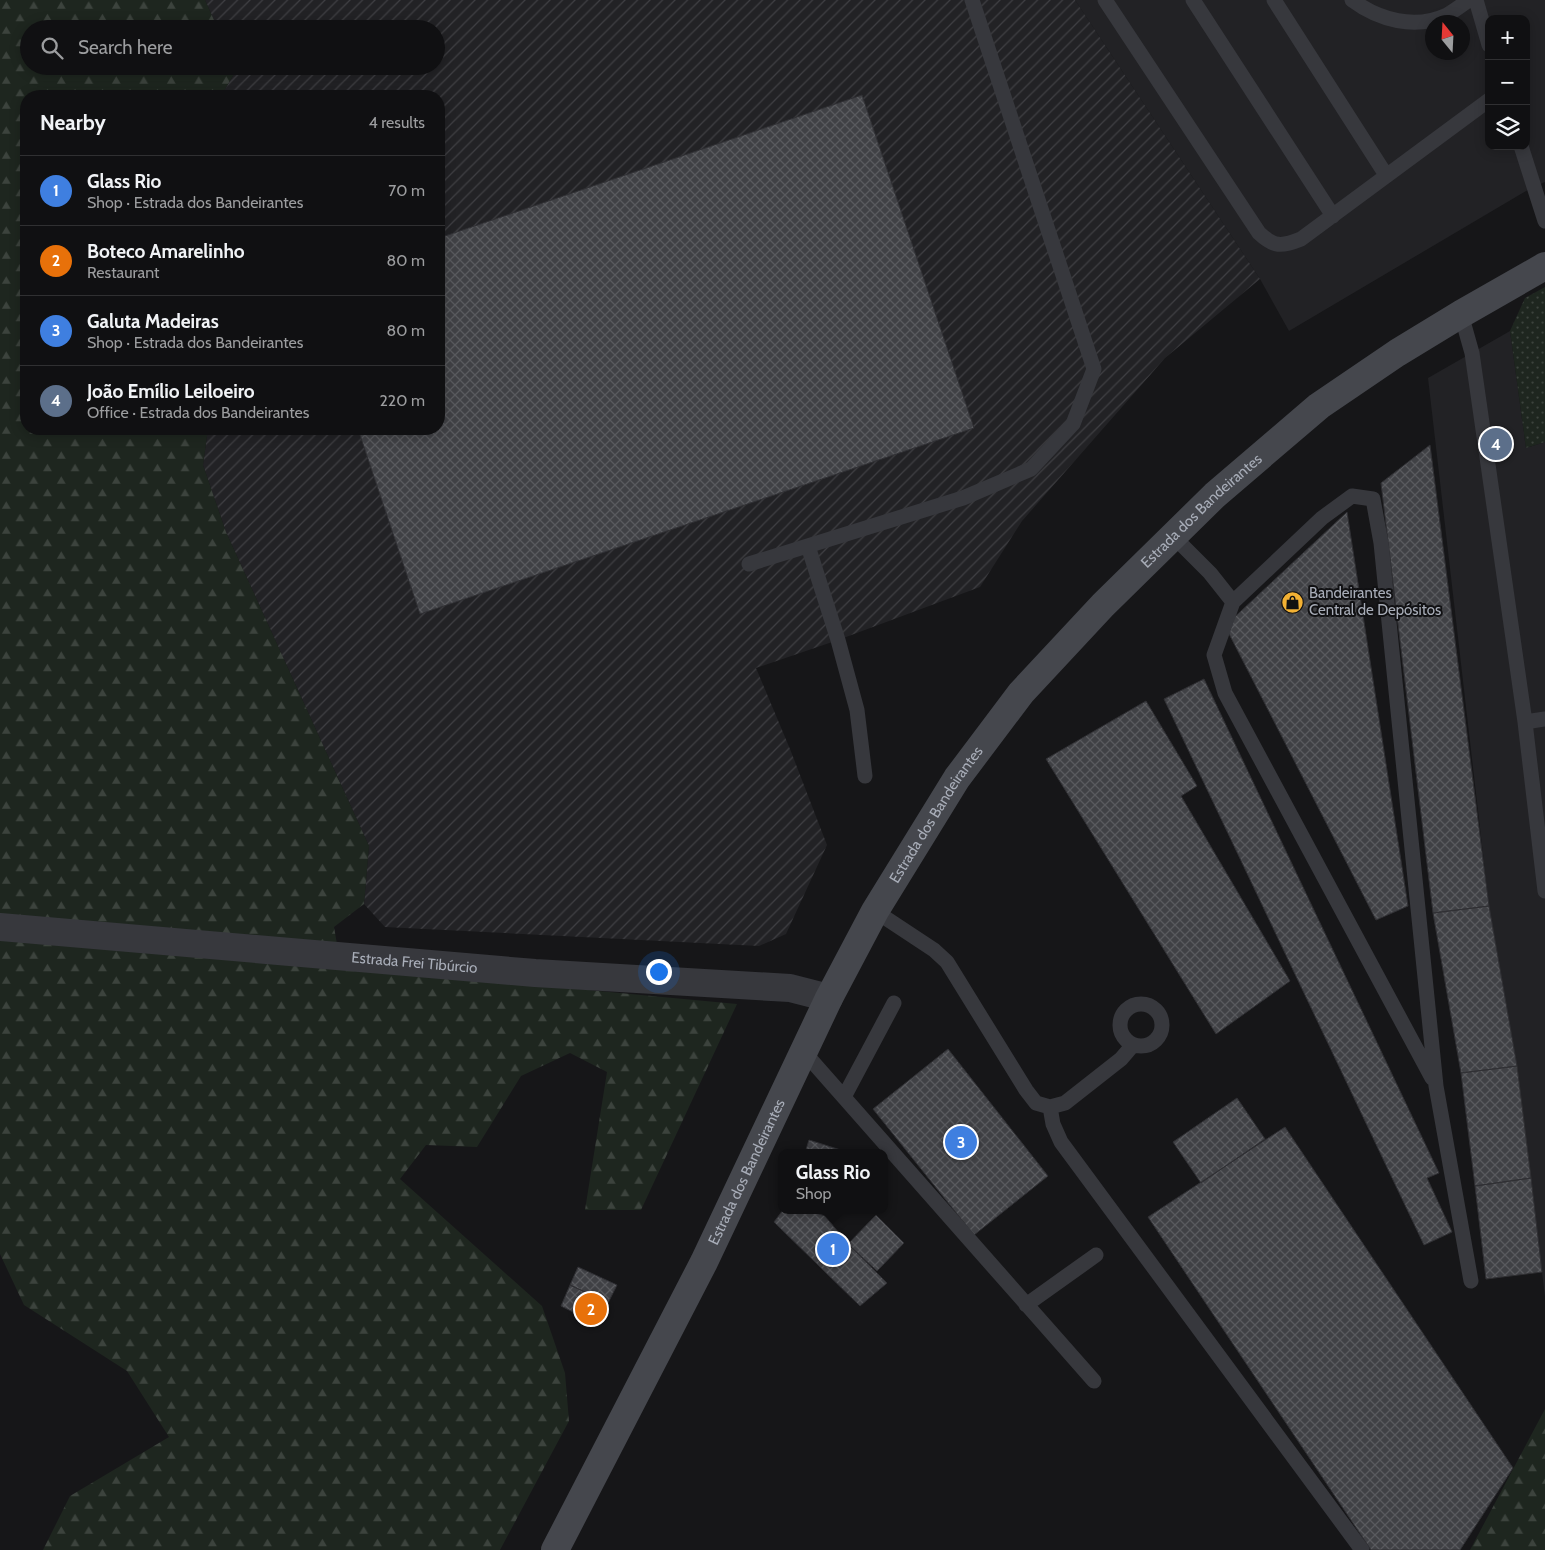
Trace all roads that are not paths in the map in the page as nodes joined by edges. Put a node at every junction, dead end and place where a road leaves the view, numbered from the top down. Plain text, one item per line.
1 (972, 0) edge
2 (1105, 0) edge
3 (1193, 0) edge
4 (1274, 0) edge
5 (1352, 0) edge
6 (1469, 0) edge
7 (1476, 0) edge
8 (1485, 31) edge
9 (1485, 103) edge
10 (1521, 150) edge
11 (1386, 175) junction
12 (1333, 216) junction
13 (1545, 221) edge
14 (1545, 266) edge
15 (1461, 314) junction
16 (1173, 536) junction
17 (808, 546) junction
18 (749, 564) dead end
19 (1233, 602) junction
20 (1545, 720) edge
21 (1525, 722) junction
22 (866, 776) dead end
23 (1545, 891) edge
24 (875, 911) junction
25 (0, 927) edge
26 (829, 998) junction
27 (894, 1003) dead end
28 (1132, 1044) dead end
29 (804, 1052) junction
30 (1436, 1086) junction
31 (844, 1097) junction
32 (1050, 1107) junction
33 (1096, 1255) dead end
34 (1471, 1280) dead end
35 (1026, 1305) junction
36 (1094, 1381) dead end
37 (555, 1550) edge
38 (1362, 1550) edge

1 - 17 lane
2 - 12 lane
3 - 12 lane
4 - 11 lane
5 - 6 lane
7 - 8 lane
9 - 11 lane
10 - 13 lane
11 - 12 lane
14 - 15 main road, Estrada dos Bandeirantes
15 - 16 main road, Estrada dos Bandeirantes
15 - 21 lane
16 - 19 lane
16 - 24 main road, Estrada dos Bandeirantes
17 - 18 lane
17 - 22 lane
19 - 30 lane
19 - 30 lane
20 - 21 lane
21 - 23 lane
24 - 26 main road, Estrada dos Bandeirantes
24 - 32 lane
25 - 26 street, Estrada Frei Tibúrcio
26 - 29 main road, Estrada dos Bandeirantes
27 - 31 lane
28 - 32 lane
29 - 31 lane
29 - 37 main road, Estrada dos Bandeirantes
30 - 34 lane
31 - 35 lane
32 - 38 lane
33 - 35 lane
35 - 36 lane

